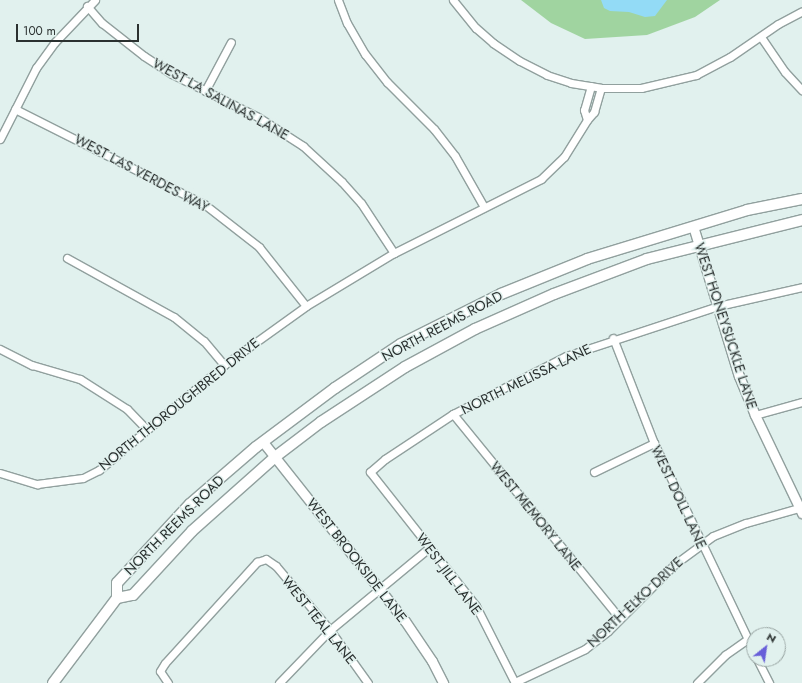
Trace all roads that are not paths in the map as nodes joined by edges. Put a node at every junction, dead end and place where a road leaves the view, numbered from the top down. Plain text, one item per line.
1 (95, 0) edge
2 (338, 0) edge
3 (453, 0) edge
4 (87, 6) junction
5 (802, 11) edge
6 (761, 37) junction
7 (231, 42) dead end
8 (591, 86) junction
9 (601, 88) junction
10 (802, 90) edge
11 (205, 91) junction
12 (15, 109) junction
13 (587, 120) junction
14 (0, 139) edge
15 (802, 199) edge
16 (484, 207) junction
17 (802, 220) edge
18 (693, 226) junction
19 (700, 245) junction
20 (394, 253) junction
21 (67, 258) dead end
22 (802, 287) edge
23 (306, 306) junction
24 (718, 306) junction
25 (613, 338) junction
26 (0, 348) edge
27 (224, 365) junction
28 (802, 402) edge
29 (453, 414) junction
30 (755, 415) junction
31 (146, 430) junction
32 (263, 442) junction
33 (654, 443) junction
34 (275, 457) junction
35 (370, 472) joint
36 (594, 472) dead end
37 (0, 473) edge
38 (801, 509) edge
39 (701, 543) junction
40 (430, 547) junction
41 (380, 588) junction
42 (117, 598) junction
43 (620, 619) junction
44 (330, 630) junction
45 (746, 635) edge
46 (746, 640) edge
47 (761, 667) edge
48 (515, 682) edge
49 (53, 683) edge
50 (168, 683) edge
51 (279, 683) edge
52 (368, 683) edge
53 (443, 683) edge
54 (697, 683) edge
55 (769, 683) edge

1 - 4 street
2 - 16 street
3 - 8 street
4 - 11 street, WEST LA SALINAS LANE
4 - 12 street
5 - 6 street
6 - 9 street
6 - 10 street
7 - 11 street
8 - 9 street
8 - 13 street
9 - 13 street, NORTH THOROUGHBRED DRIVE
11 - 20 street, WEST LA SALINAS LANE
12 - 14 street
12 - 23 street, WEST LAS VERDES WAY
13 - 16 street, NORTH THOROUGHBRED DRIVE
15 - 18 main road, NORTH REEMS ROAD
16 - 20 street, NORTH THOROUGHBRED DRIVE
17 - 19 main road, NORTH REEMS ROAD
18 - 19 street, WEST HONEYSUCKLE LANE
18 - 32 main road, NORTH REEMS ROAD
19 - 24 street, WEST HONEYSUCKLE LANE
19 - 34 main road, NORTH REEMS ROAD
20 - 23 street, NORTH THOROUGHBRED DRIVE
21 - 27 street
22 - 24 street, NORTH MELISSA LANE
23 - 27 street, NORTH THOROUGHBRED DRIVE
24 - 25 street, NORTH MELISSA LANE
24 - 30 street, WEST HONEYSUCKLE LANE
25 - 29 street, NORTH MELISSA LANE
25 - 33 street, WEST DOLL LANE
26 - 31 street
27 - 31 street, NORTH THOROUGHBRED DRIVE
28 - 30 street
29 - 35 street, NORTH MELISSA LANE
29 - 43 street, WEST MEMORY LANE
30 - 38 street, WEST HONEYSUCKLE LANE
31 - 37 street, NORTH THOROUGHBRED DRIVE
32 - 34 street, WEST BROOKSIDE LANE
32 - 42 main road, NORTH REEMS ROAD
33 - 36 street
33 - 39 street, WEST DOLL LANE
34 - 41 street, WEST BROOKSIDE LANE
34 - 42 main road, NORTH REEMS ROAD
35 - 40 street, WEST JILL LANE
38 - 39 street, NORTH ELKO DRIVE
39 - 43 street, NORTH ELKO DRIVE
39 - 45 street, WEST DOLL LANE
40 - 41 street
40 - 48 street, WEST JILL LANE
41 - 44 street
41 - 53 street, WEST BROOKSIDE LANE
42 - 49 main road, NORTH REEMS ROAD
43 - 48 street, NORTH ELKO DRIVE
44 - 50 street, WEST TEAL LANE
44 - 51 street
44 - 52 street, WEST TEAL LANE
46 - 54 street
47 - 55 street

